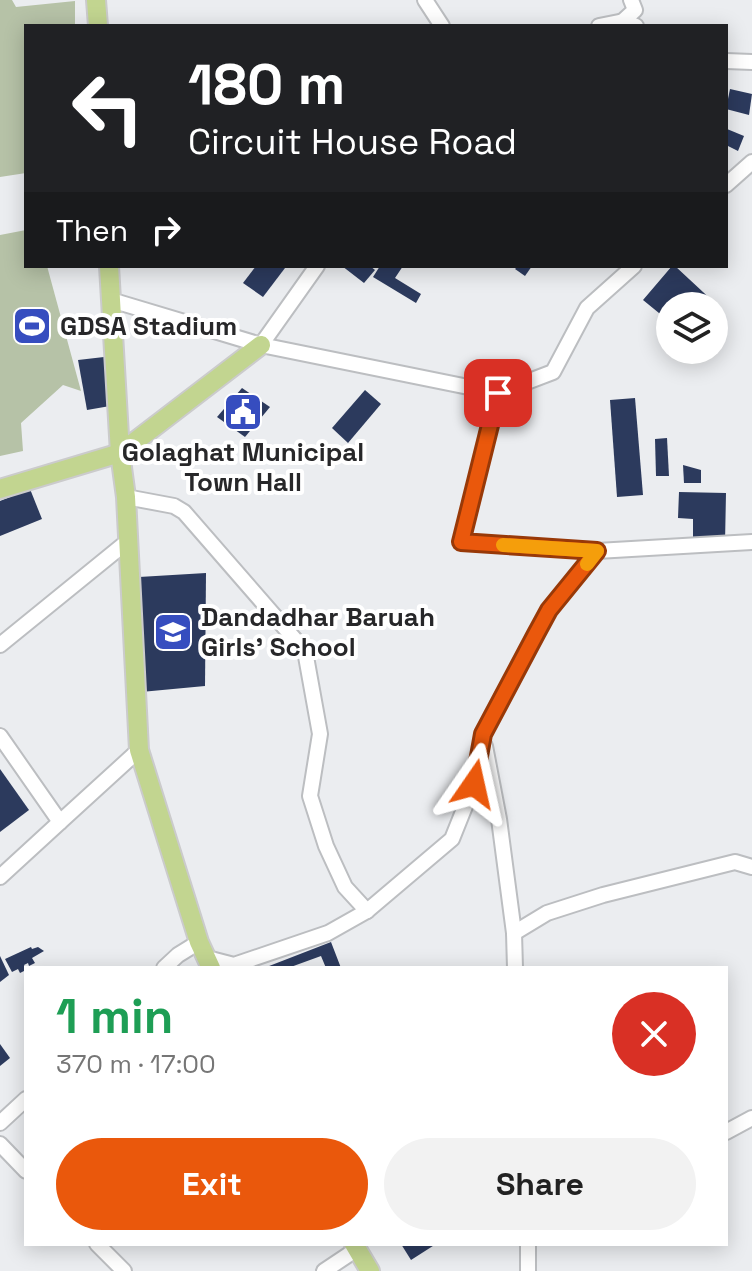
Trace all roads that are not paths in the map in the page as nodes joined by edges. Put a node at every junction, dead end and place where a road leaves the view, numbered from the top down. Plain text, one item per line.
1 (96, 0) edge
2 (425, 0) edge
3 (631, 0) edge
4 (98, 24) edge
5 (441, 24) edge
6 (630, 24) edge
7 (728, 61) edge
8 (752, 62) edge
9 (752, 162) edge
10 (728, 183) edge
11 (109, 268) edge
12 (316, 268) edge
13 (632, 268) edge
14 (111, 300) junction
15 (261, 345) junction
16 (498, 393) junction
17 (120, 453) junction
18 (0, 489) edge
19 (126, 497) junction
20 (128, 541) junction
21 (752, 542) edge
22 (597, 551) junction
23 (0, 645) edge
24 (483, 734) junction
25 (0, 736) edge
26 (139, 750) junction
27 (60, 822) junction
28 (752, 867) edge
29 (0, 877) edge
30 (367, 911) junction
31 (514, 933) junction
32 (206, 956) edge
33 (166, 966) edge
34 (231, 966) edge
35 (236, 966) edge
36 (515, 966) edge
37 (24, 1101) edge
38 (752, 1118) edge
39 (0, 1123) edge
40 (728, 1131) edge
41 (0, 1144) edge
42 (24, 1169) edge
43 (99, 1246) edge
44 (356, 1246) edge
45 (528, 1246) edge
46 (124, 1271) edge
47 (324, 1271) edge
48 (370, 1271) edge
49 (528, 1271) edge

1 - 4 main road
2 - 5 street
3 - 6 street
7 - 8 street
9 - 10 street
11 - 14 main road
12 - 15 street
13 - 16 street
14 - 15 street
14 - 17 main road
15 - 16 street
15 - 17 main road
16 - 22 street
17 - 18 main road
17 - 19 main road
19 - 20 main road
19 - 30 street
20 - 23 street
20 - 26 main road
21 - 22 street
22 - 24 street
24 - 30 street
24 - 31 street
25 - 27 street
26 - 27 street
26 - 32 main road
27 - 29 street
28 - 31 street
30 - 35 street
31 - 36 street
32 - 33 street
32 - 34 street
37 - 39 street
38 - 40 street
41 - 42 street
43 - 46 street
44 - 47 street
44 - 48 main road
45 - 49 street

